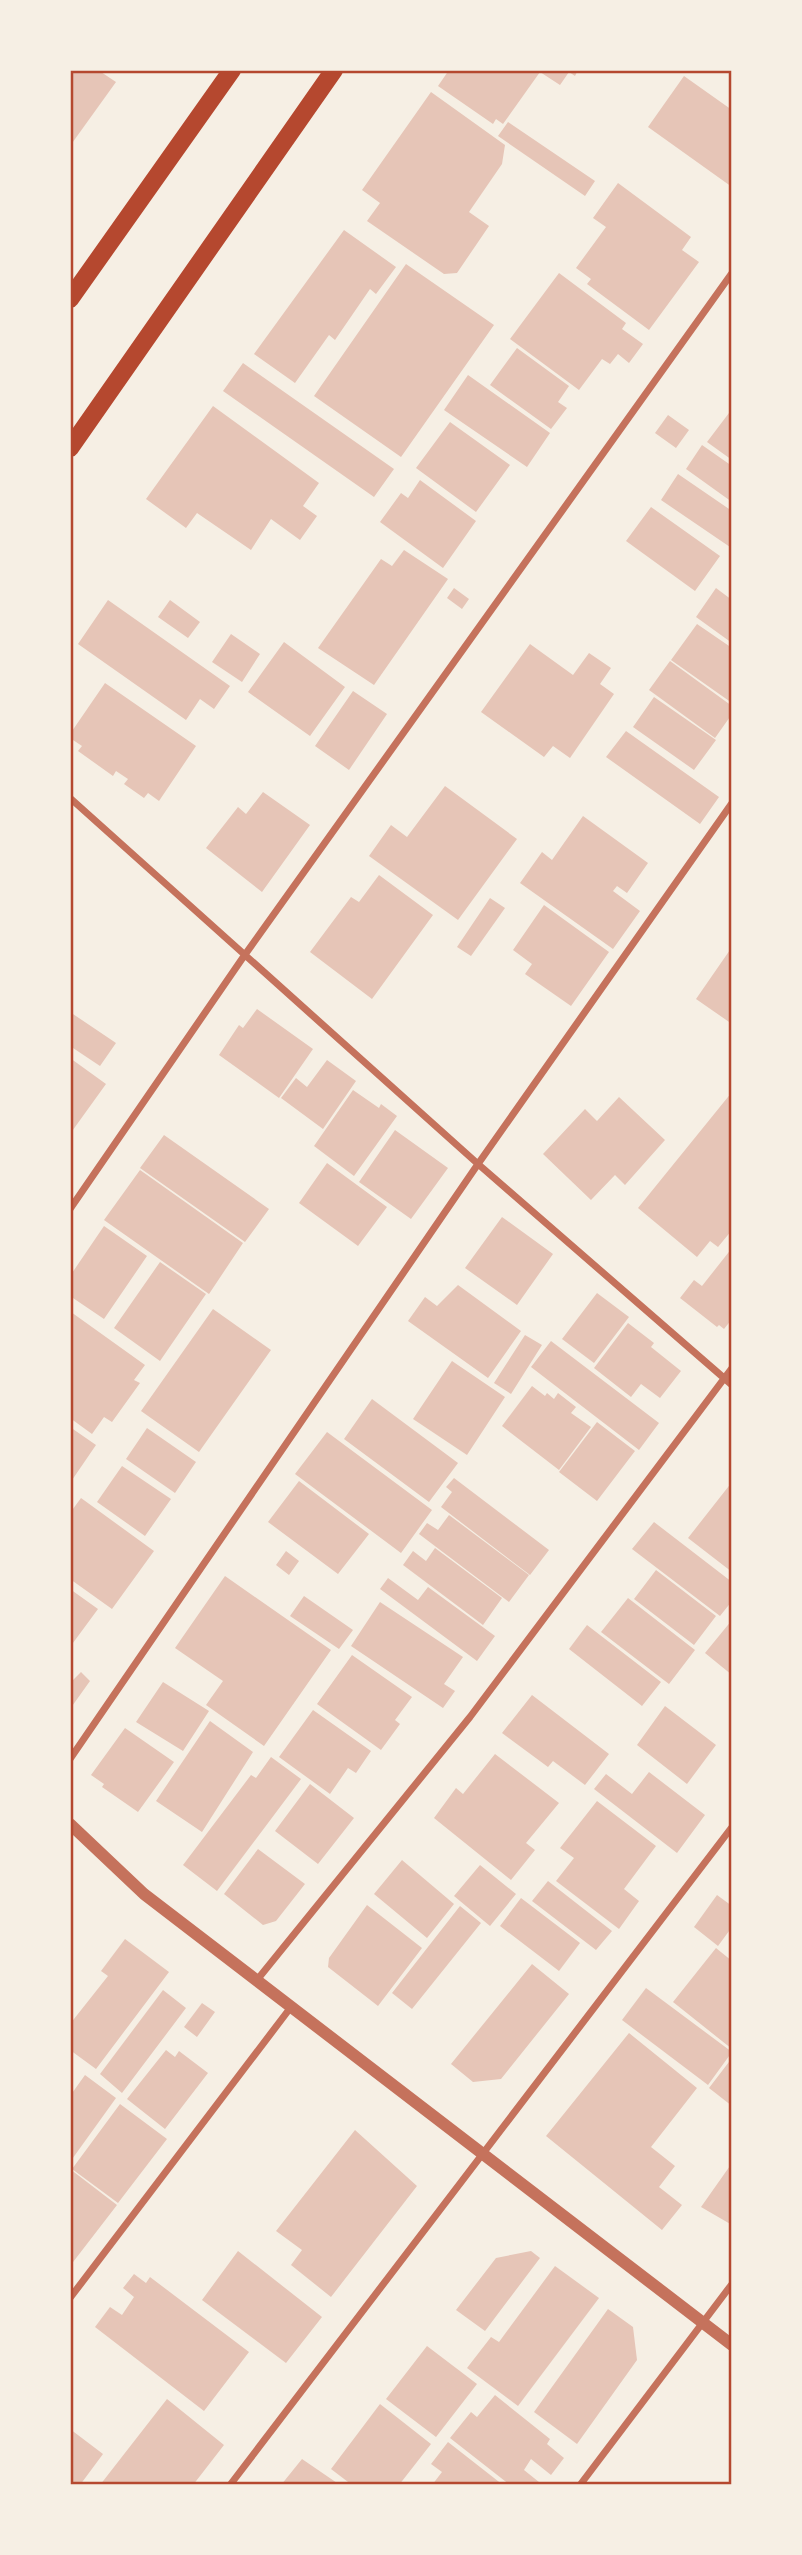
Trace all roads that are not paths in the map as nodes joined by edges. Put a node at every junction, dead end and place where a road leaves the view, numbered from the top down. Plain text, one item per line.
1 (232, 70) edge
2 (334, 70) edge
3 (732, 274) edge
4 (729, 286) edge
5 (70, 299) edge
6 (70, 448) edge
7 (70, 798) edge
8 (732, 803) edge
9 (244, 956) junction
10 (478, 1164) junction
11 (70, 1209) edge
12 (732, 1368) edge
13 (724, 1379) junction
14 (732, 1385) edge
15 (70, 1759) edge
16 (70, 1824) edge
17 (732, 1827) edge
18 (257, 1980) junction
19 (291, 2007) junction
20 (482, 2153) junction
21 (732, 2284) edge
22 (70, 2298) edge
23 (703, 2323) junction
24 (732, 2345) edge
25 (230, 2485) edge
26 (580, 2485) edge

1 - 5 main road
2 - 6 main road
3 - 4 street
4 - 9 street
7 - 9 street
8 - 10 street
9 - 10 street
9 - 11 street
10 - 13 street
10 - 15 street
12 - 13 street
13 - 14 street
13 - 18 street
16 - 18 street
17 - 20 street
18 - 19 street
19 - 20 street
19 - 22 street
20 - 23 street
20 - 25 street
21 - 23 street
23 - 24 street
23 - 26 street

